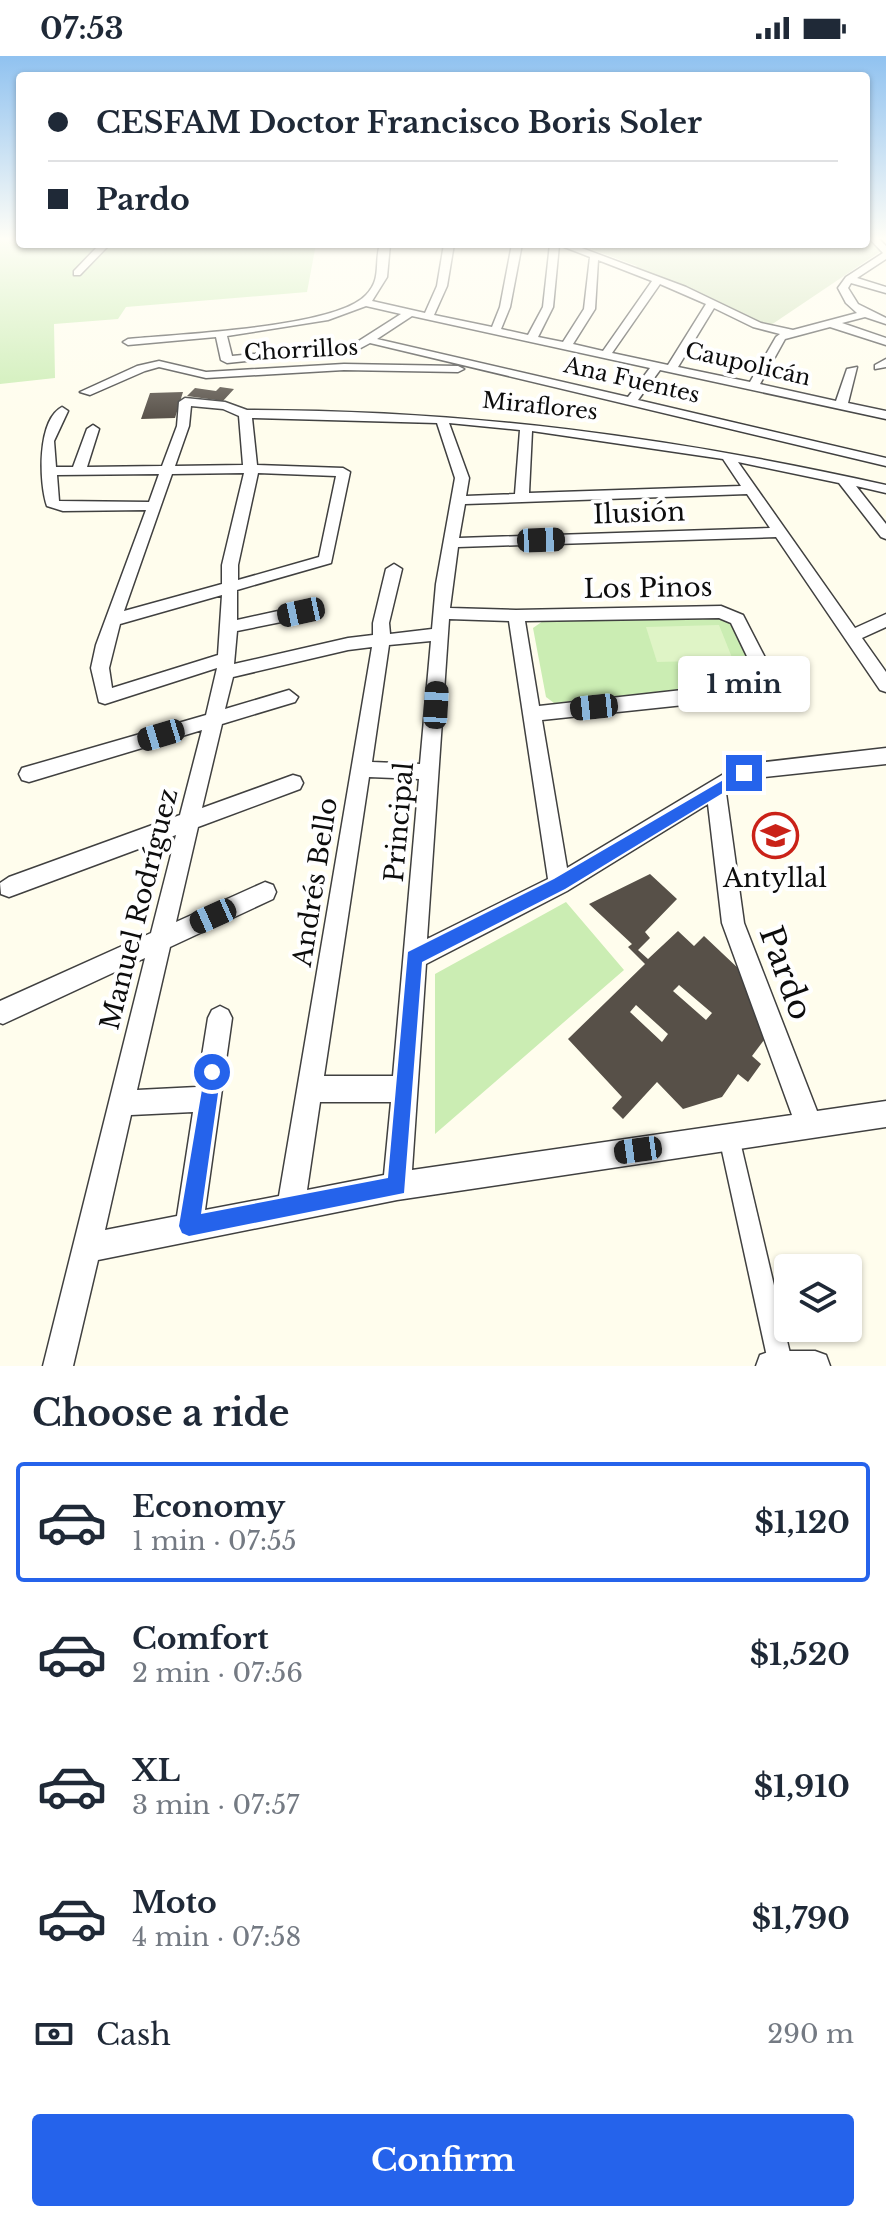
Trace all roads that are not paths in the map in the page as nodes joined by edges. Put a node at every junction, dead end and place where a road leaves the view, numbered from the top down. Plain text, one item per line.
1 (368, 299) edge
2 (436, 299) edge
3 (506, 299) edge
4 (549, 299) edge
5 (591, 299) edge
6 (645, 299) edge
7 (703, 299) edge
8 (848, 299) edge
9 (366, 303) junction
10 (712, 303) junction
11 (412, 311) junction
12 (864, 314) junction
13 (429, 315) junction
14 (886, 321) edge
15 (830, 323) junction
16 (496, 329) junction
17 (221, 333) junction
18 (790, 333) junction
19 (532, 337) junction
20 (369, 340) junction
21 (128, 342) dead end
22 (886, 342) edge
23 (567, 345) junction
24 (606, 354) junction
25 (665, 366) junction
26 (853, 369) dead end
27 (525, 376) junction
28 (754, 385) junction
29 (86, 392) dead end
30 (240, 395) junction
31 (632, 400) junction
32 (841, 405) junction
33 (62, 411) dead end
34 (886, 415) edge
35 (442, 420) junction
36 (93, 429) dead end
37 (526, 429) junction
38 (728, 457) junction
39 (886, 462) edge
40 (252, 469) junction
41 (79, 470) junction
42 (167, 470) junction
43 (50, 471) junction
44 (844, 480) junction
45 (886, 489) edge
46 (751, 490) junction
47 (522, 497) junction
48 (459, 500) junction
49 (153, 506) junction
50 (781, 532) junction
51 (886, 534) edge
52 (451, 543) junction
53 (394, 569) dead end
54 (230, 587) junction
55 (301, 612) dead end
56 (443, 613) junction
57 (516, 616) junction
58 (113, 620) junction
59 (886, 620) edge
60 (229, 627) junction
61 (441, 634) junction
62 (852, 636) junction
63 (382, 639) junction
64 (226, 665) junction
65 (886, 685) edge
66 (289, 697) dead end
67 (532, 714) junction
68 (214, 719) junction
69 (886, 756) edge
70 (361, 769) junction
71 (429, 772) junction
72 (29, 774) dead end
73 (293, 783) dead end
74 (716, 791) junction
75 (190, 820) junction
76 (559, 884) junction
77 (9, 887) dead end
78 (265, 892) dead end
79 (161, 940) junction
80 (414, 958) junction
81 (3, 1012) dead end
82 (220, 1018) dead end
83 (310, 1089) junction
84 (404, 1089) junction
85 (208, 1099) junction
86 (121, 1103) junction
87 (886, 1114) edge
88 (809, 1125) junction
89 (729, 1137) junction
90 (397, 1186) junction
91 (291, 1205) junction
92 (189, 1226) junction
93 (86, 1248) junction
94 (58, 1366) edge
95 (771, 1366) edge
96 (781, 1366) edge
97 (815, 1366) edge

1 - 9 street
2 - 13 street
3 - 16 street
4 - 19 street
5 - 23 street
6 - 24 street
7 - 10 street
8 - 12 street
9 - 11 street, Caupolicán
9 - 17 street
10 - 18 street
10 - 25 street
11 - 13 street, Caupolicán
11 - 20 street
12 - 14 street
12 - 15 street
13 - 16 street, Caupolicán
15 - 18 street
15 - 22 street
16 - 19 street, Caupolicán
17 - 20 street
17 - 21 street
18 - 28 street
19 - 23 street, Caupolicán
20 - 27 street, Ana Fuentes
23 - 24 street, Caupolicán
24 - 25 street, Caupolicán
25 - 28 street, Caupolicán
25 - 31 street
26 - 32 street
27 - 30 street, Chorrillos
27 - 31 street, Ana Fuentes
28 - 32 street, Caupolicán
29 - 30 street, Chorrillos
30 - 35 street, Miraflores
30 - 40 street, Manuel Rodríguez
30 - 42 street, Miraflores
31 - 39 street, Ana Fuentes
32 - 34 street, Caupolicán
33 - 43 street
35 - 37 street, Miraflores
35 - 48 street, Principal
36 - 41 street
37 - 38 street, Miraflores
37 - 47 street
38 - 44 street, Miraflores
38 - 46 street
40 - 42 street
40 - 54 street, Manuel Rodríguez
40 - 54 street
41 - 42 street
41 - 43 street
42 - 49 street
43 - 49 street
44 - 45 street, Miraflores
44 - 51 street
46 - 47 street
46 - 50 street
47 - 48 street
48 - 52 street, Principal
49 - 58 street
50 - 52 street, Ilusión
50 - 62 street
52 - 56 street, Principal
53 - 63 street, Andrés Bello
54 - 58 street
54 - 60 street, Manuel Rodríguez
55 - 60 street
56 - 57 street, Los Pinos
56 - 61 street, Principal
57 - 67 street
57 - 67 street, Los Pinos
58 - 64 street
59 - 62 street
60 - 64 street, Manuel Rodríguez
61 - 63 street
61 - 71 street, Principal
62 - 65 street
63 - 64 street
63 - 70 street, Andrés Bello
64 - 68 street, Manuel Rodríguez
66 - 68 street
67 - 76 street
68 - 72 street
68 - 75 street, Manuel Rodríguez
69 - 74 street
70 - 71 street
70 - 83 street, Andrés Bello
71 - 80 street, Principal
73 - 75 street
74 - 76 street
74 - 88 street, Pardo
75 - 77 street
75 - 79 street, Manuel Rodríguez
76 - 80 street
78 - 79 street
79 - 81 street
79 - 86 street, Manuel Rodríguez
80 - 84 street, Principal
82 - 85 street
83 - 84 street
83 - 91 street, Andrés Bello
84 - 90 street, Principal
85 - 86 street
85 - 92 street
86 - 93 street, Manuel Rodríguez
87 - 88 street
88 - 89 street
89 - 90 street
89 - 96 street
90 - 91 street
91 - 92 street
92 - 93 street
93 - 94 street, Manuel Rodríguez
95 - 96 street
96 - 97 street

